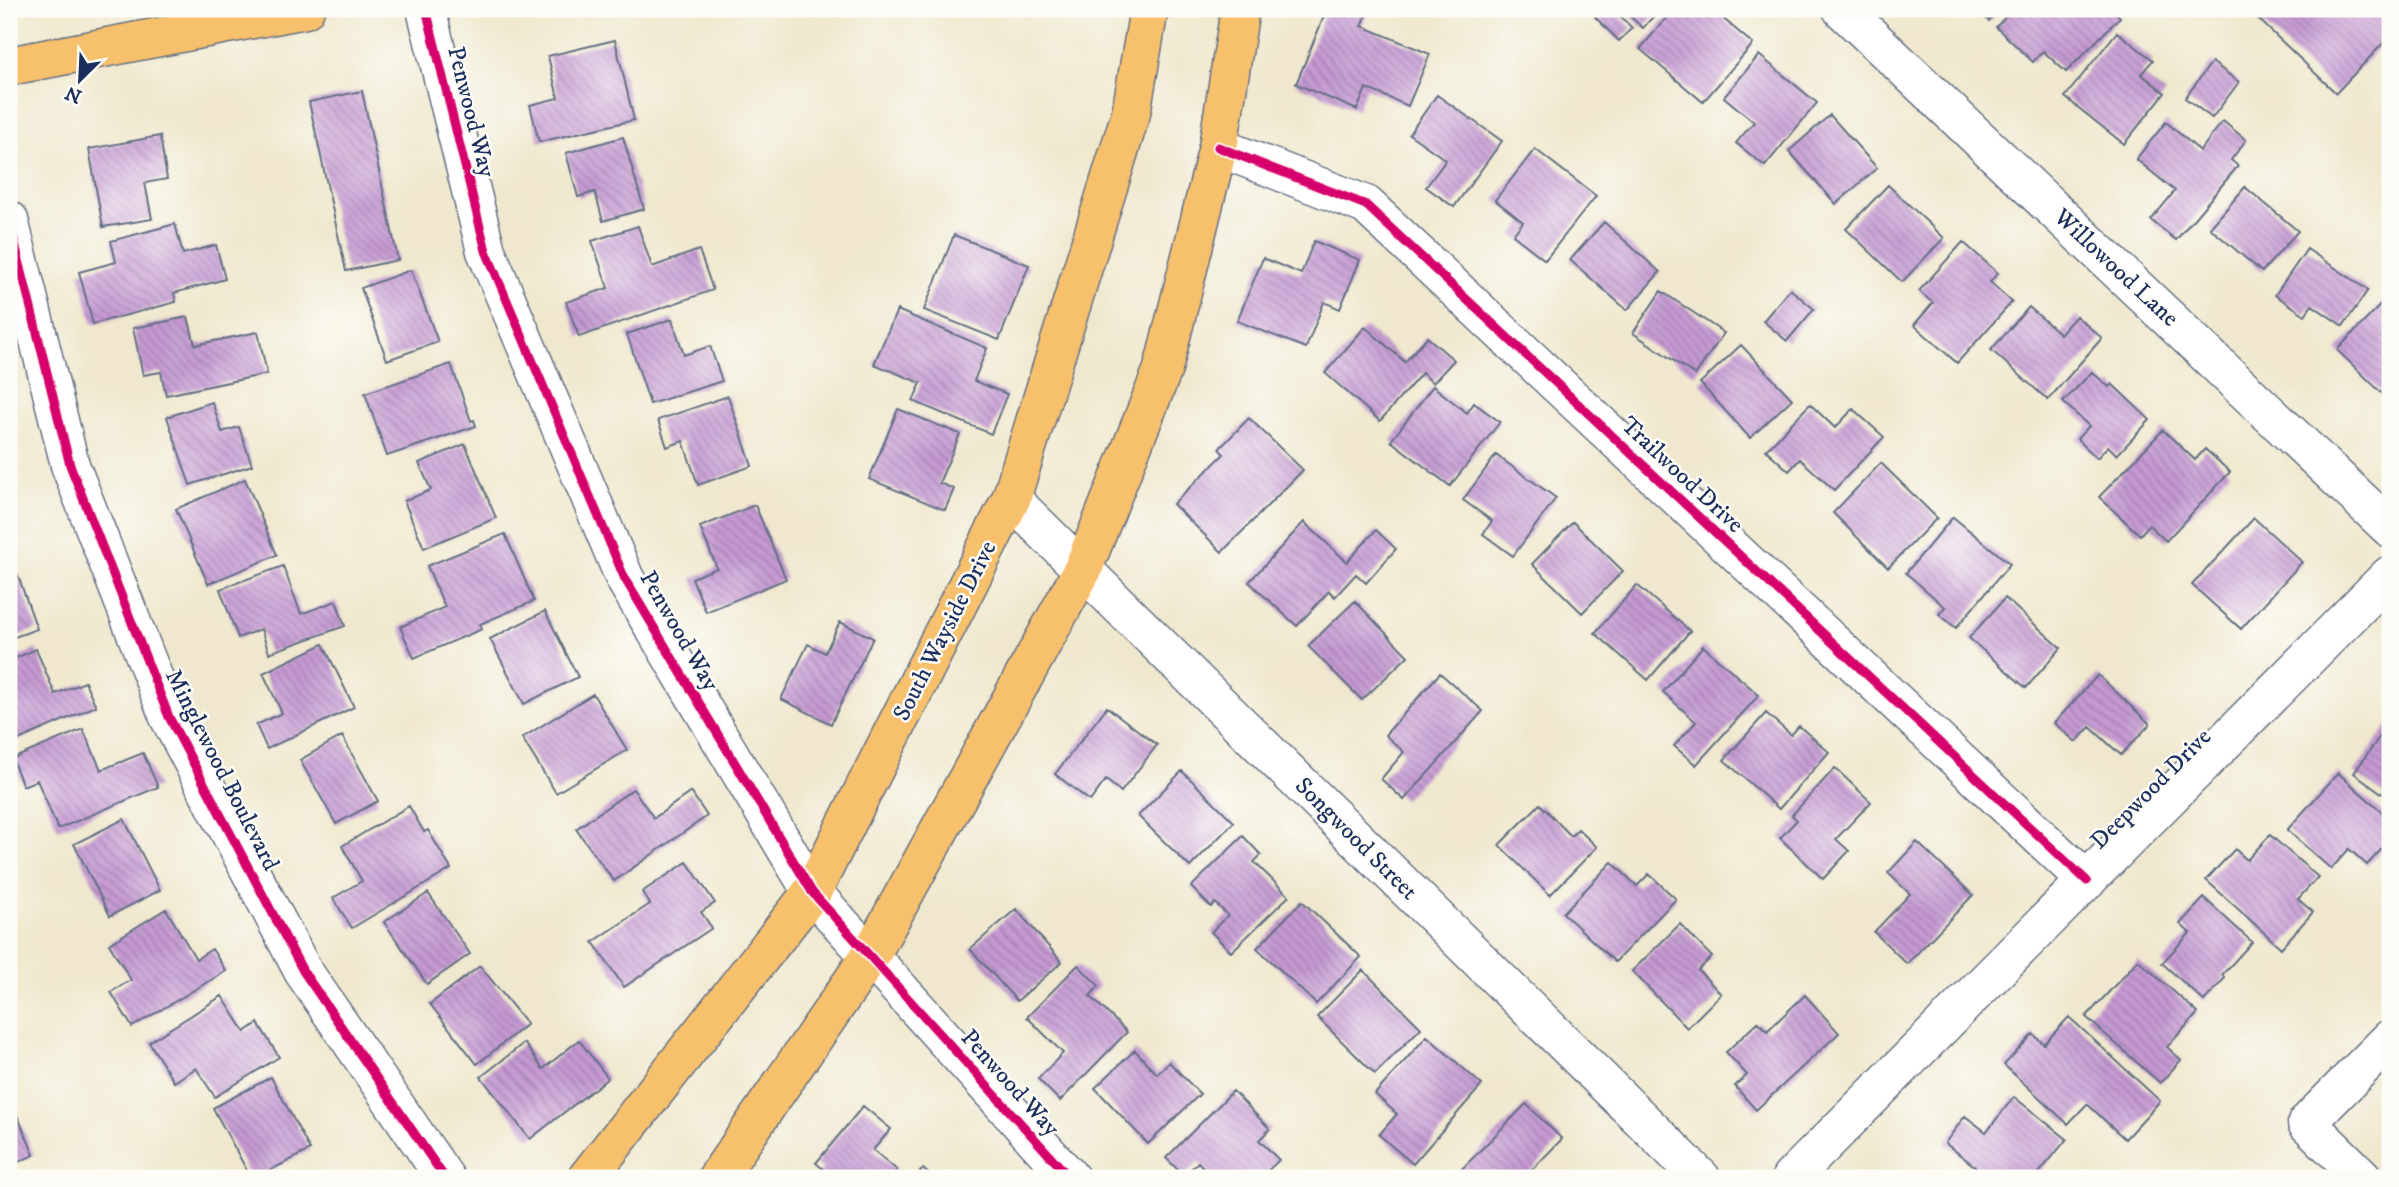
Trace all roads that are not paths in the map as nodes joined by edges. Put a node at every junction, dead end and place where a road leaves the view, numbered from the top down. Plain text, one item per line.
1 (305, 9) edge
2 (426, 9) edge
3 (1150, 9) edge
4 (1240, 9) edge
5 (1842, 9) edge
6 (9, 66) edge
7 (1218, 148) junction
8 (9, 220) edge
9 (1012, 499) junction
10 (2390, 528) edge
11 (1083, 569) junction
12 (2390, 575) edge
13 (2087, 881) junction
14 (812, 892) junction
15 (870, 957) junction
16 (2390, 1039) edge
17 (445, 1178) edge
18 (587, 1178) edge
19 (717, 1178) edge
20 (1070, 1178) edge
21 (1701, 1178) edge
22 (1791, 1178) edge
23 (2363, 1178) edge

1 - 6 main road
2 - 14 street, Penwood Way
3 - 9 main road, South Wayside Drive
4 - 7 main road
5 - 10 street, Willowood Lane
7 - 11 main road
7 - 13 street, Trailwood Drive
8 - 17 street, Minglewood Boulevard
9 - 11 street, Songwood Street
9 - 14 main road, South Wayside Drive
11 - 15 main road
11 - 21 street, Songwood Street
12 - 13 street, Deepwood Drive
13 - 22 street, Deepwood Drive
14 - 15 street, Penwood Way
14 - 18 main road, South Wayside Drive
15 - 19 main road
15 - 20 street, Penwood Way
16 - 23 street

